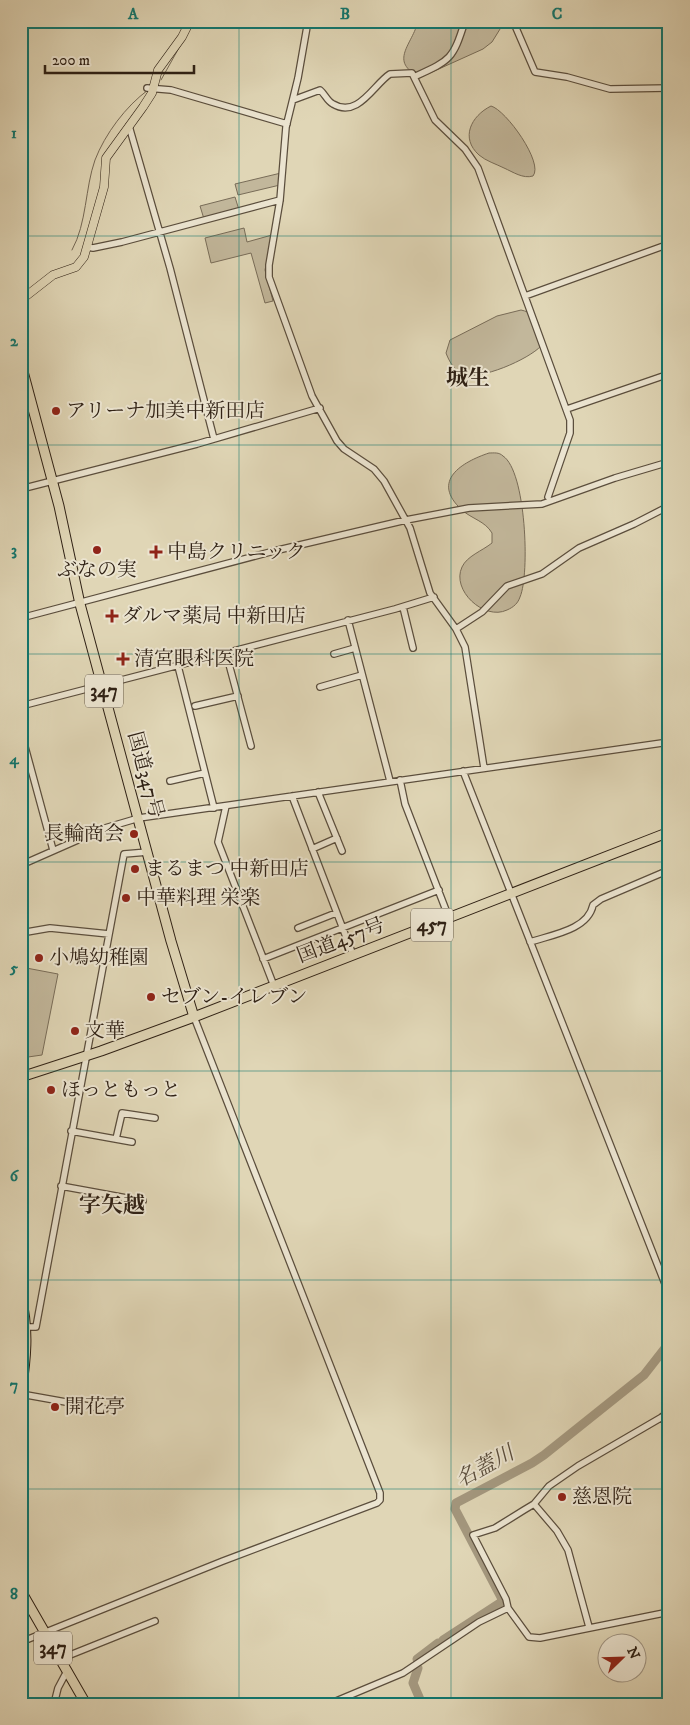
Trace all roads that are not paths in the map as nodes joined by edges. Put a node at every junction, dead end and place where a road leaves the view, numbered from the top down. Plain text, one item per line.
1 (190, 21) edge
2 (308, 21) edge
3 (465, 21) edge
4 (513, 21) edge
5 (416, 76) junction
6 (669, 88) edge
7 (150, 89) junction
8 (293, 100) junction
9 (287, 124) junction
10 (129, 126) junction
11 (280, 200) junction
12 (159, 232) junction
13 (669, 244) edge
14 (87, 247) junction
15 (525, 296) junction
16 (21, 300) edge
17 (21, 364) edge
18 (669, 374) edge
19 (320, 408) junction
20 (567, 409) junction
21 (214, 439) junction
22 (669, 462) edge
23 (52, 481) junction
24 (21, 489) edge
25 (548, 497) dead end
26 (669, 506) edge
27 (406, 520) junction
28 (434, 597) junction
29 (80, 604) junction
30 (403, 607) junction
31 (21, 618) edge
32 (348, 620) junction
33 (456, 629) junction
34 (355, 648) junction
35 (413, 648) dead end
36 (226, 653) junction
37 (334, 654) dead end
38 (178, 666) junction
39 (362, 675) junction
40 (102, 684) junction
41 (320, 687) dead end
42 (238, 696) junction
43 (21, 706) edge
44 (195, 706) dead end
45 (21, 732) edge
46 (669, 742) edge
47 (252, 746) dead end
48 (484, 768) junction
49 (464, 771) junction
50 (205, 773) junction
51 (400, 780) junction
52 (170, 781) dead end
53 (390, 781) junction
54 (318, 792) junction
55 (292, 796) junction
56 (226, 806) junction
57 (214, 808) junction
58 (139, 818) junction
59 (669, 832) edge
60 (337, 838) junction
61 (312, 849) junction
62 (53, 850) junction
63 (342, 851) dead end
64 (148, 852) junction
65 (21, 865) edge
66 (669, 870) edge
67 (439, 890) junction
68 (512, 893) junction
69 (336, 913) junction
70 (449, 918) junction
71 (342, 927) junction
72 (298, 928) dead end
73 (21, 933) edge
74 (109, 934) junction
75 (530, 942) junction
76 (353, 955) junction
77 (263, 959) junction
78 (274, 986) junction
79 (194, 1017) junction
80 (85, 1056) junction
81 (21, 1077) edge
82 (155, 1118) dead end
83 (71, 1131) junction
84 (116, 1139) junction
85 (132, 1142) dead end
86 (61, 1186) junction
87 (143, 1201) dead end
88 (669, 1294) edge
89 (21, 1298) edge
90 (26, 1327) junction
91 (21, 1392) edge
92 (105, 1409) dead end
93 (666, 1414) edge
94 (669, 1430) edge
95 (534, 1504) junction
96 (21, 1592) edge
97 (21, 1608) edge
98 (508, 1608) junction
99 (31, 1610) junction
100 (669, 1612) edge
101 (155, 1621) dead end
102 (589, 1627) junction
103 (44, 1633) junction
104 (21, 1642) edge
105 (60, 1659) junction
106 (67, 1671) junction
107 (54, 1704) edge
108 (86, 1704) edge
109 (329, 1704) edge

1 - 7 main road
2 - 8 street
3 - 5 street
4 - 6 street
5 - 8 street
5 - 15 street
7 - 9 street
7 - 10 main road
8 - 9 street
9 - 11 street
10 - 12 street
10 - 14 main road
11 - 12 street
11 - 19 street
12 - 14 street
12 - 21 street
13 - 15 street
14 - 16 main road
15 - 20 street
17 - 23 highway, 国道347号 / 347
18 - 20 street
19 - 21 street
19 - 27 street
20 - 25 street
21 - 23 street
22 - 27 street
23 - 24 street
23 - 29 highway, 国道347号 / 347
26 - 33 street
27 - 28 street
27 - 29 street
28 - 30 street
28 - 33 street
29 - 31 street
29 - 40 highway, 国道347号 / 347
30 - 32 street
30 - 35 street
32 - 34 street
32 - 36 street
33 - 48 street
34 - 37 street
34 - 39 street
36 - 38 street
36 - 42 street
38 - 40 street
38 - 50 street
39 - 41 street
39 - 53 street
40 - 43 street
40 - 58 highway, 国道347号 / 347
42 - 44 street
42 - 47 street
45 - 62 street
46 - 48 street
48 - 49 street
49 - 51 street
49 - 68 street
50 - 52 street
50 - 57 street
51 - 53 street
51 - 67 street
53 - 54 street
54 - 55 street
54 - 60 street
55 - 56 street
55 - 61 street
56 - 57 street
56 - 77 street
57 - 58 street
58 - 62 street
58 - 64 highway, 国道347号 / 347
59 - 68 highway, 国道457号 / 457
60 - 61 street
60 - 63 street
61 - 69 street
62 - 65 street
64 - 74 street
64 - 79 highway, 国道347号 / 347
66 - 75 street
67 - 70 street
67 - 71 street
68 - 70 highway, 国道457号 / 457
68 - 75 street
69 - 71 street
69 - 72 street
70 - 76 highway, 国道457号 / 457
71 - 76 street
71 - 77 street
73 - 74 street
74 - 80 street
75 - 88 street
76 - 78 highway, 国道457号 / 457
77 - 78 street
78 - 79 highway, 国道457号 / 457
79 - 80 highway, 457
79 - 103 street
80 - 81 highway, 457
80 - 83 street
82 - 84 street
83 - 84 street
83 - 86 street
84 - 85 street
86 - 87 street
86 - 90 street
89 - 90 highway
90 - 91 highway
91 - 92 street
93 - 94 street
93 - 95 street
95 - 98 street
95 - 102 street
96 - 99 highway, 347
97 - 99 street
98 - 102 street
98 - 109 street
99 - 103 highway, 347
100 - 102 street
101 - 105 street
103 - 104 street
103 - 105 highway, 347
105 - 106 highway, 347
106 - 107 street
106 - 108 highway, 347

